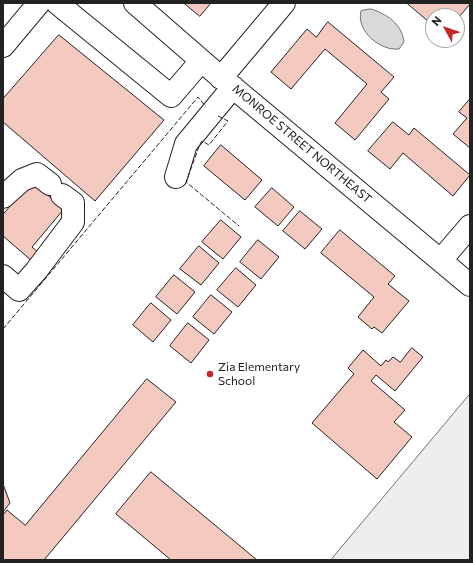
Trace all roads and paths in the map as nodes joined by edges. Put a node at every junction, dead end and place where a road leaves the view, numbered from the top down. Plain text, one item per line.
1 (39, 3) edge
2 (57, 3) edge
3 (135, 3) edge
4 (266, 3) edge
5 (284, 3) edge
6 (3, 46) edge
7 (216, 74) junction
8 (176, 177) dead end
9 (4, 195) edge
10 (470, 226) edge
11 (441, 260) junction
12 (11, 283) edge
13 (470, 285) edge

1 - 6 street
2 - 7 street
3 - 7 street, MONROE STREET NORTHEAST
4 - 7 street
5 - 7 street
7 - 8 street
7 - 11 street, MONROE STREET NORTHEAST
9 - 12 street
10 - 11 street
11 - 13 street, MONROE STREET NORTHEAST

